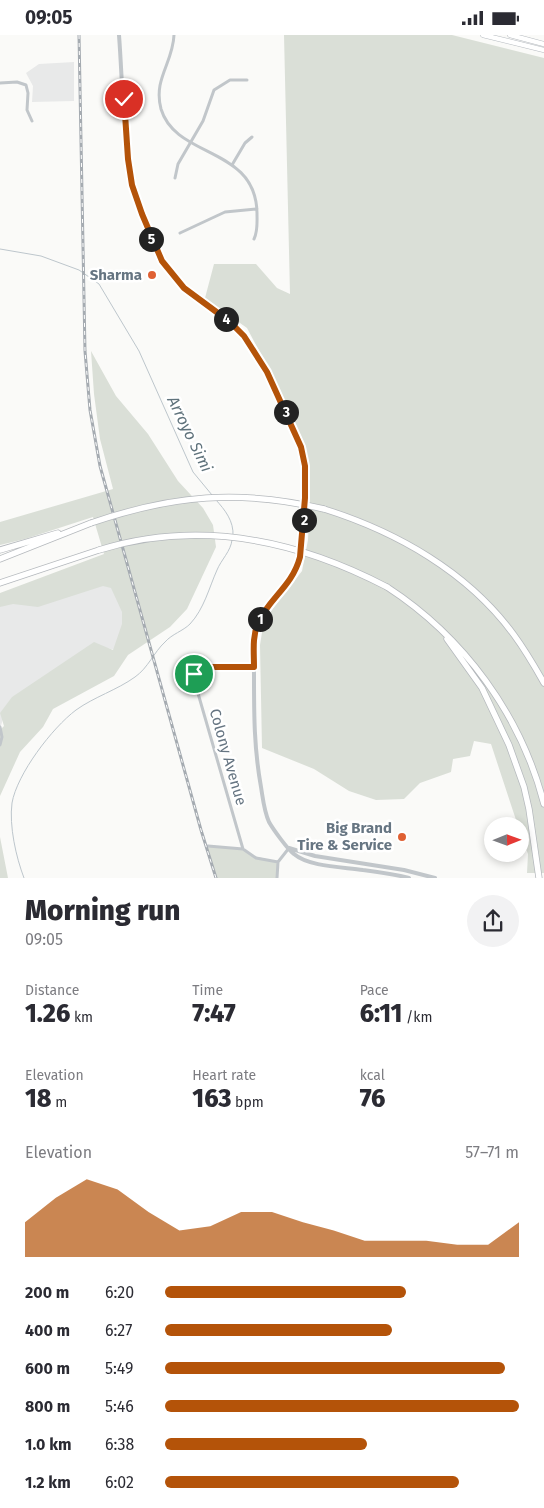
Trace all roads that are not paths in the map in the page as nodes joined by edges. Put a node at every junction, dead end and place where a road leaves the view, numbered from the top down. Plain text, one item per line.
1 (119, 35) edge
2 (174, 35) edge
3 (483, 35) edge
4 (510, 35) edge
5 (544, 43) edge
6 (544, 50) edge
7 (247, 79) dead end
8 (0, 83) edge
9 (32, 121) dead end
10 (252, 137) dead end
11 (191, 141) junction
12 (232, 165) junction
13 (174, 177) dead end
14 (257, 209) junction
15 (180, 233) dead end
16 (254, 239) dead end
17 (91, 523) junction
18 (0, 550) edge
19 (0, 559) edge
20 (0, 583) edge
21 (443, 633) junction
22 (514, 635) junction
23 (254, 667) junction
24 (544, 675) edge
25 (544, 683) edge
26 (0, 727) edge
27 (0, 745) edge
28 (544, 804) edge
29 (208, 847) dead end
30 (289, 848) junction
31 (242, 849) junction
32 (278, 862) junction
33 (277, 878) edge
34 (409, 878) edge
35 (435, 878) edge
36 (539, 878) edge

1 - 23 street
2 - 11 street
3 - 6 main road
4 - 5 main road
7 - 11 street
8 - 9 street
10 - 12 street
11 - 12 street
11 - 13 street
12 - 14 street
14 - 15 street
14 - 16 street
17 - 18 highway
17 - 19 highway
17 - 22 highway, bridge
20 - 21 highway, bridge
21 - 28 highway
21 - 36 highway
22 - 24 highway
22 - 25 highway
23 - 30 street
23 - 31 street, Colony Avenue
26 - 27 street
29 - 31 street
30 - 32 street
30 - 34 street
30 - 35 street
31 - 32 street
32 - 33 street

